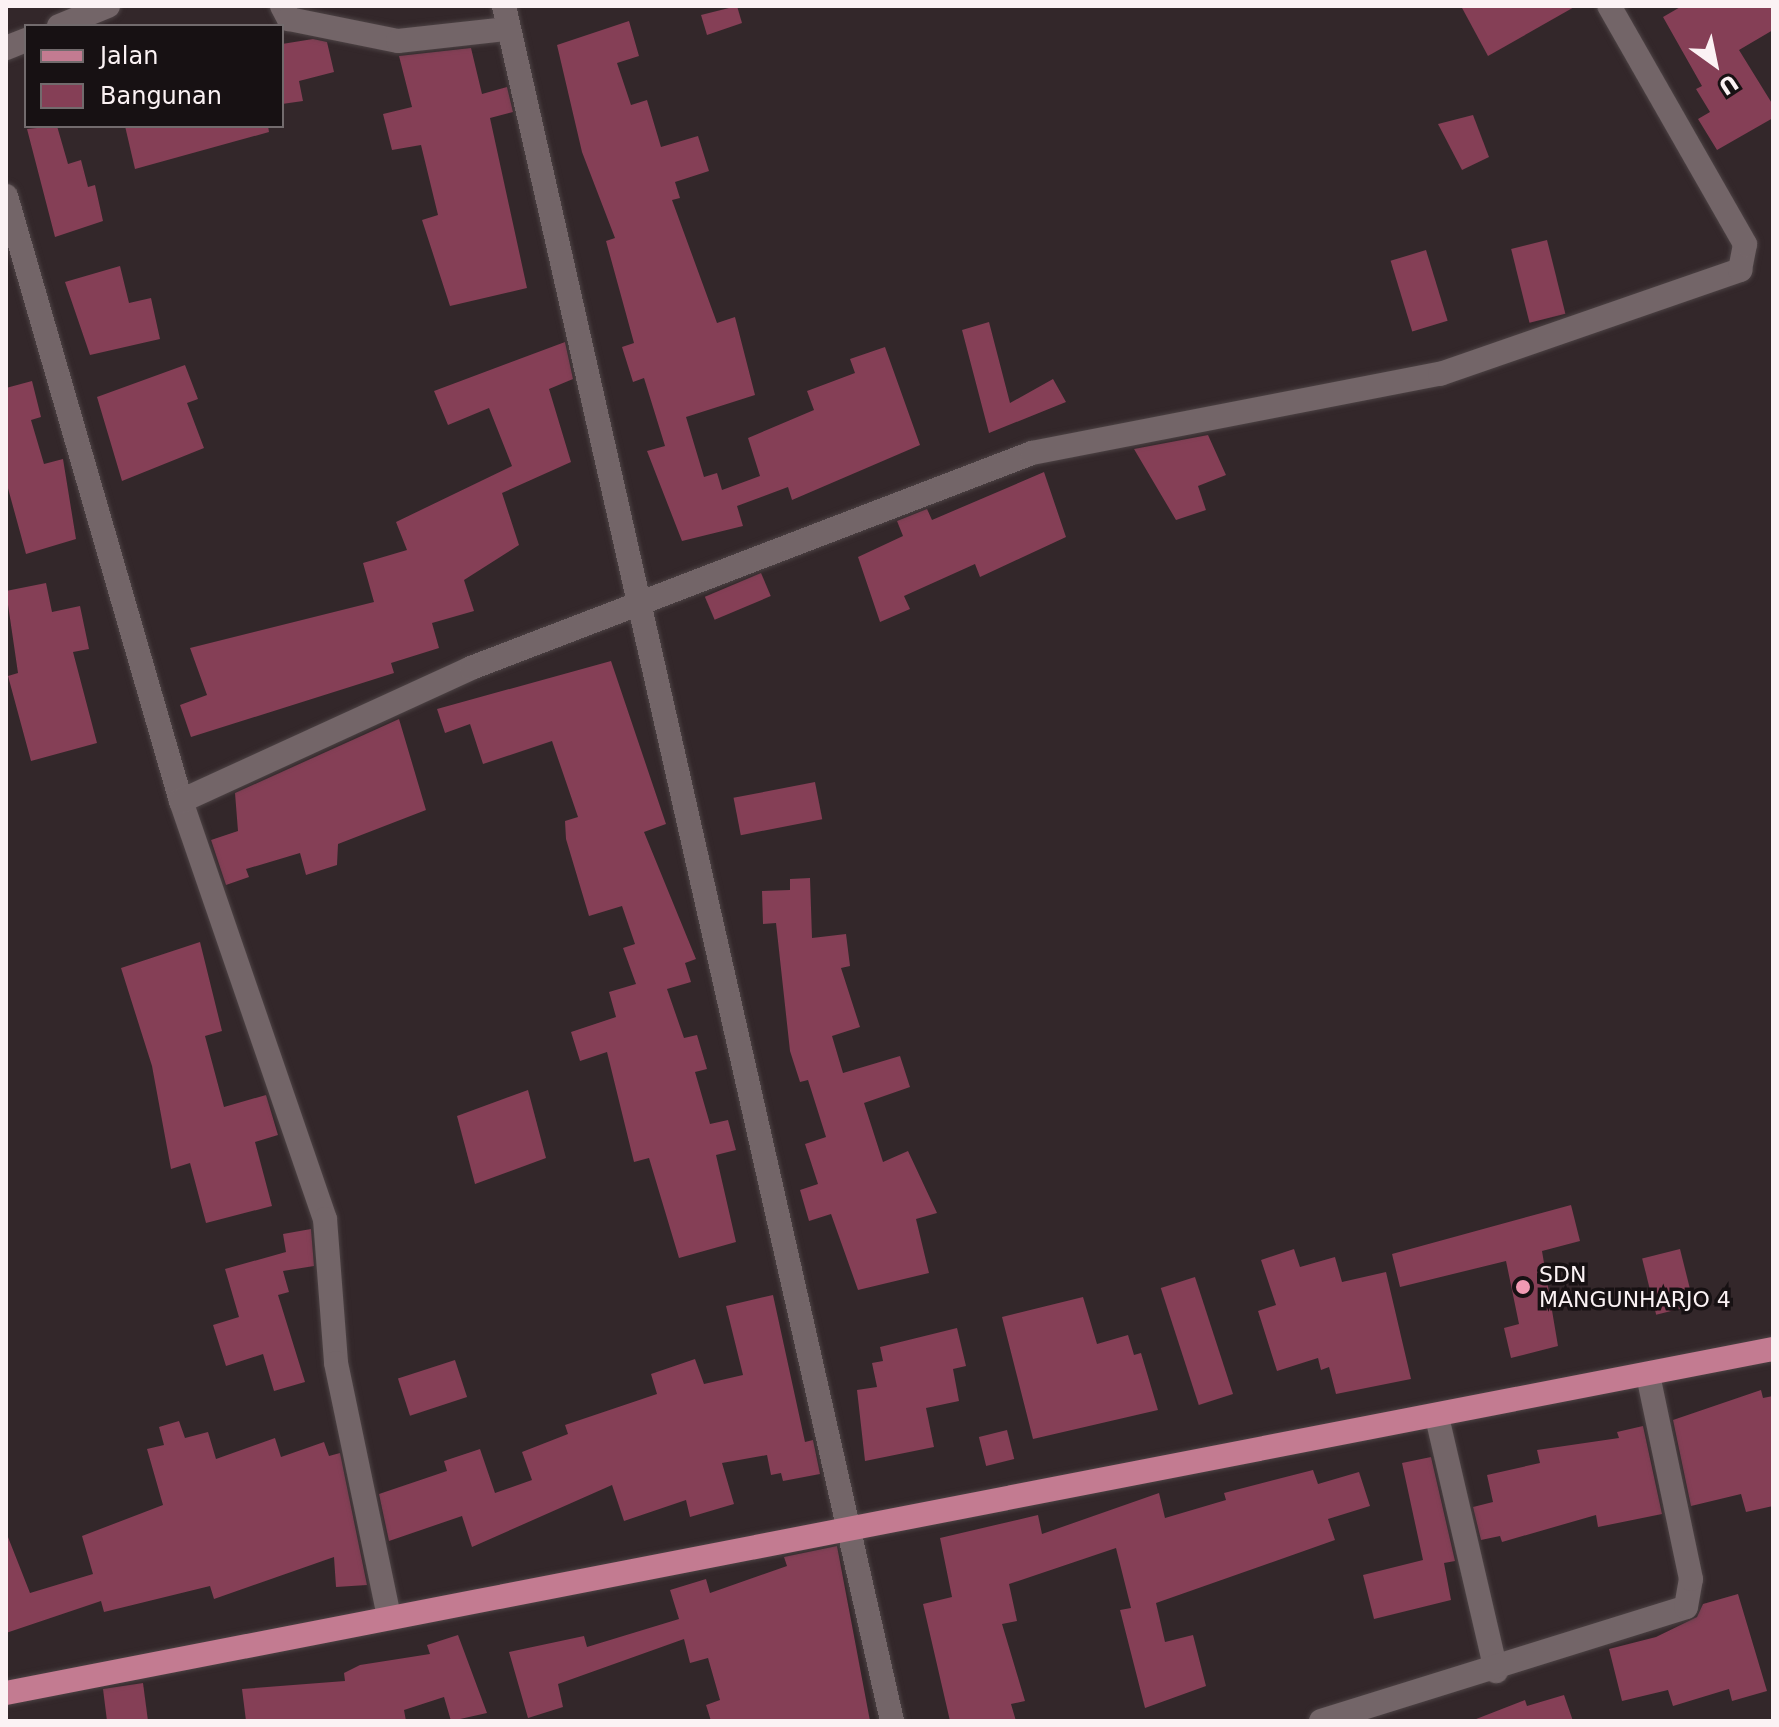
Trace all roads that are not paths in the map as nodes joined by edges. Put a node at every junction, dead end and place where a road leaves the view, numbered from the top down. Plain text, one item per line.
1 (108, 6) edge
2 (282, 6) edge
3 (1616, 9) edge
4 (506, 17) edge
5 (64, 24) edge
6 (6, 196) edge
7 (636, 601) junction
8 (181, 801) junction
9 (1773, 1349) edge
10 (1648, 1375) junction
11 (1437, 1417) junction
12 (851, 1527) junction
13 (389, 1616) junction
14 (1496, 1671) junction
15 (6, 1693) edge
16 (892, 1721) edge
17 (1321, 1721) edge

1 - 5 street
2 - 4 street
3 - 7 street
4 - 7 street
6 - 8 street
7 - 8 street
7 - 12 street
8 - 13 street
9 - 10 main road
10 - 11 main road
10 - 14 street
11 - 12 main road
11 - 14 street
12 - 13 main road
12 - 16 street
13 - 15 main road
14 - 17 street

